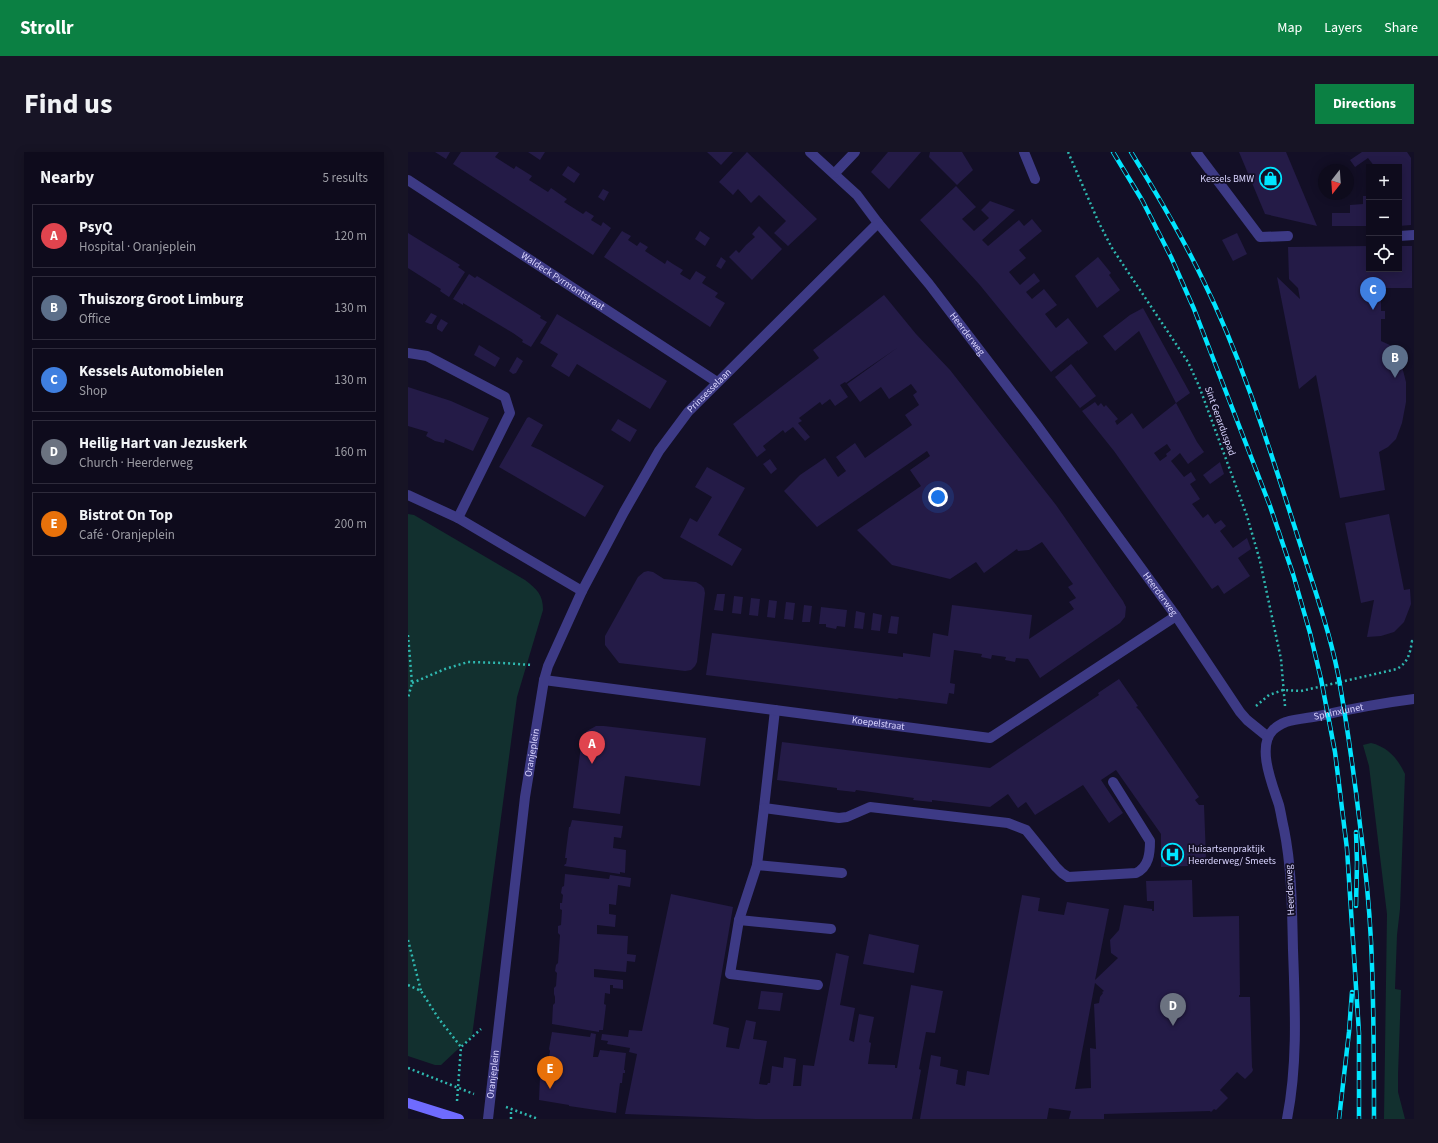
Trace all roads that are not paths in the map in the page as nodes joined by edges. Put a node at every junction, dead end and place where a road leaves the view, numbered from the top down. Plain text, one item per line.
1 (810, 152) edge
2 (855, 152) edge
3 (1024, 152) edge
4 (1196, 152) edge
5 (834, 173) junction
6 (1035, 179) dead end
7 (408, 180) edge
8 (878, 223) junction
9 (1288, 236) dead end
10 (1402, 236) edge
11 (1414, 236) edge
12 (408, 353) edge
13 (717, 382) junction
14 (408, 495) edge
15 (458, 518) junction
16 (582, 591) junction
17 (1176, 616) junction
18 (544, 680) junction
19 (1414, 699) edge
20 (775, 710) junction
21 (1268, 737) junction
22 (1113, 782) dead end
23 (764, 808) junction
24 (757, 865) junction
25 (842, 873) dead end
26 (739, 920) junction
27 (831, 930) dead end
28 (818, 985) dead end
29 (408, 1103) edge
30 (457, 1119) edge
31 (488, 1119) edge
32 (1287, 1119) edge

1 - 5 street, Heerderweg
2 - 5 street
3 - 6 street
4 - 9 street
5 - 8 street, Heerderweg
7 - 13 street, Waldeck Pyrmontstraat
8 - 13 street, Prinsesselaan
8 - 17 street, Heerderweg
10 - 11 street
12 - 15 street
13 - 16 street, Prinsesselaan
14 - 15 street
15 - 16 street
16 - 18 street, Oranjeplein
17 - 20 street, Koepelstraat
17 - 21 street, Heerderweg
18 - 20 street, Koepelstraat
18 - 31 street, Oranjeplein
19 - 21 street, Sphinxlunet
20 - 23 street
21 - 32 street, Heerderweg
22 - 23 street
23 - 24 street
24 - 25 street
24 - 26 street
26 - 27 street
26 - 28 street
29 - 30 street

